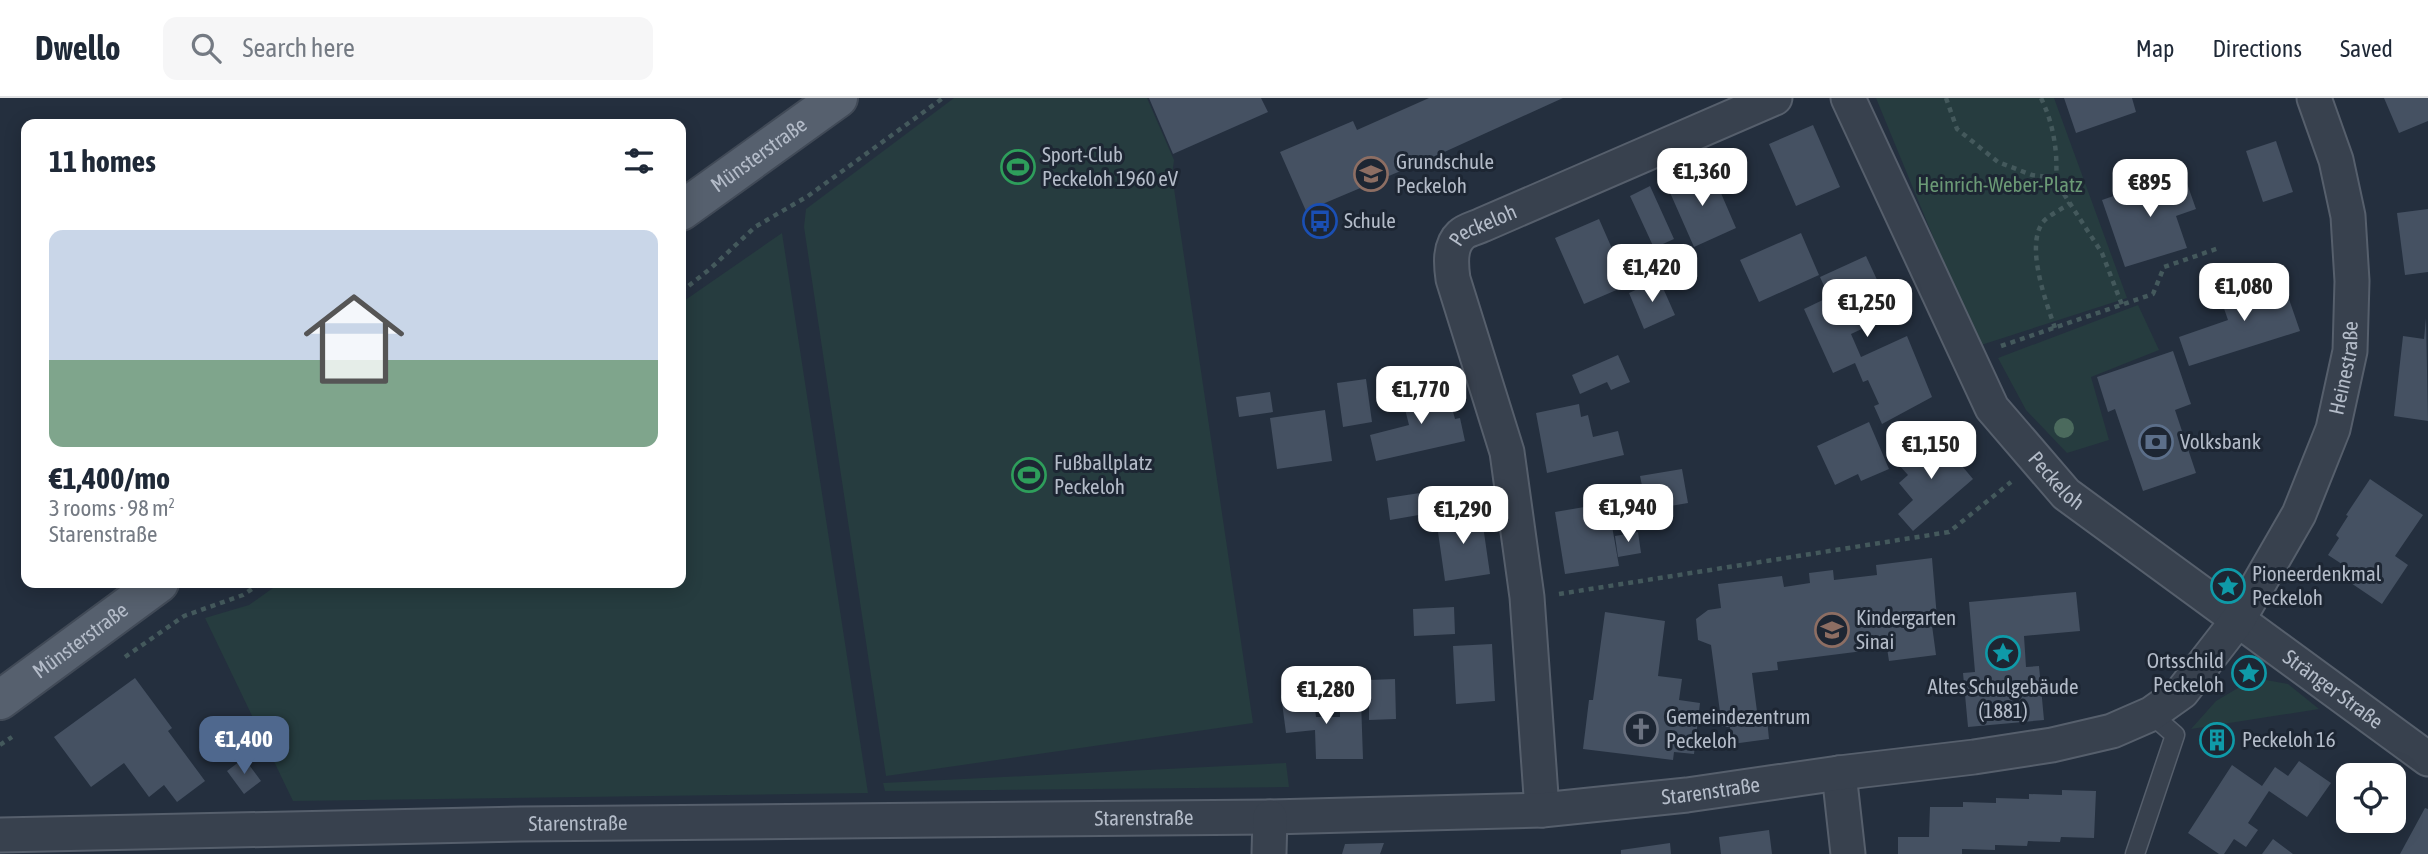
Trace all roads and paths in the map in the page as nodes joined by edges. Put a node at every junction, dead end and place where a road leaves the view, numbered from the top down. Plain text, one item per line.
1 (838, 98) edge
2 (943, 98) edge
3 (1774, 98) edge
4 (1848, 98) edge
5 (1946, 98) edge
6 (2041, 98) edge
7 (2314, 98) edge
8 (2056, 178) junction
9 (2070, 203) junction
10 (686, 207) edge
11 (2219, 248) dead end
12 (686, 288) edge
13 (2122, 305) junction
14 (2054, 328) junction
15 (1967, 358) junction
16 (2038, 461) junction
17 (152, 588) edge
18 (254, 588) edge
19 (1527, 597) junction
20 (2238, 620) junction
21 (119, 662) dead end
22 (0, 700) edge
23 (2151, 714) junction
24 (22, 730) dead end
25 (0, 745) edge
26 (2428, 759) edge
27 (1839, 773) junction
28 (1542, 810) junction
29 (1270, 817) junction
30 (0, 835) edge
31 (519, 839) edge
32 (1269, 854) edge
33 (1848, 854) edge
34 (2135, 854) edge

1 - 10 main road, Münsterstraße
2 - 12 path
3 - 19 street, Peckeloh
4 - 15 street, Peckeloh
5 - 8 path
6 - 8 path
7 - 20 street, Heinestraße
8 - 9 path
9 - 13 path
9 - 14 path
11 - 13 path
13 - 14 path
14 - 15 path
15 - 16 street, Peckeloh
16 - 19 path
16 - 20 street, Peckeloh
17 - 22 main road, Münsterstraße
18 - 21 path
19 - 28 street, Peckeloh
20 - 23 street, Starenstraße
20 - 26 street, Stränger Straße
23 - 27 street, Starenstraße
23 - 34 lane
24 - 25 path
27 - 28 street, Starenstraße
27 - 33 street
28 - 29 street, Starenstraße
29 - 31 street, Starenstraße
29 - 32 street
30 - 31 street, Starenstraße

